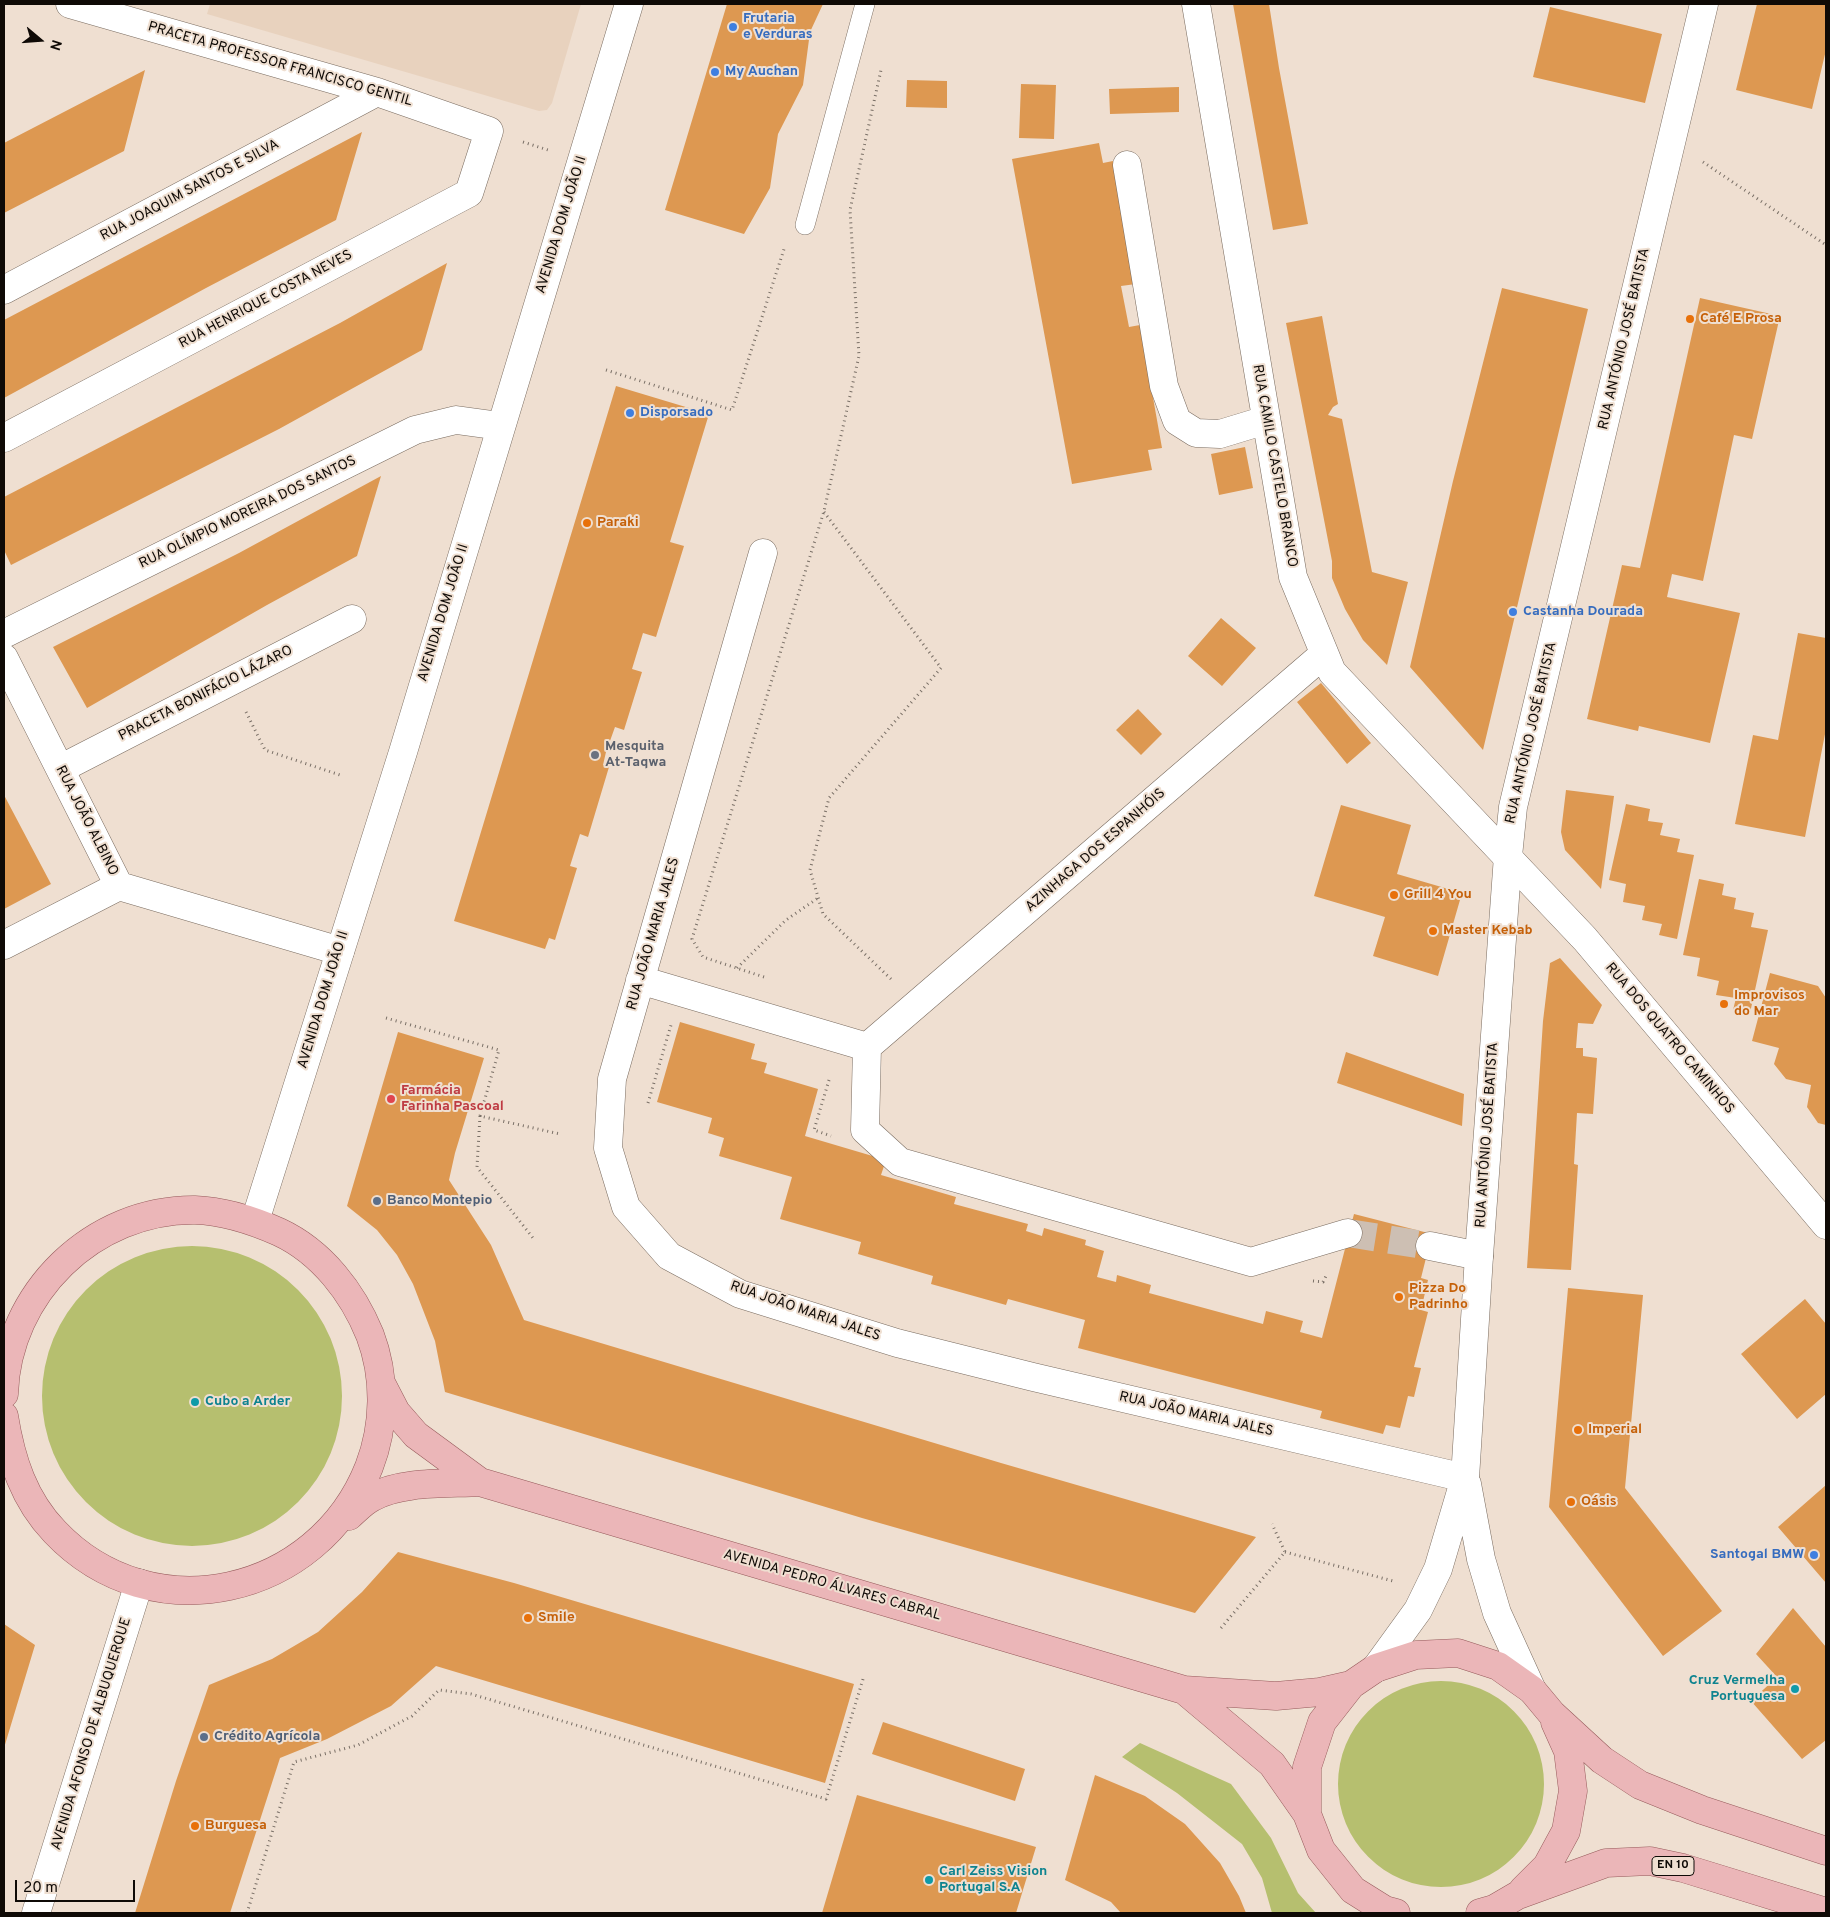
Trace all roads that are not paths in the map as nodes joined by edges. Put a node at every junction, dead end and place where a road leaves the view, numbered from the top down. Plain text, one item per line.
1 (70, 4) edge
2 (628, 4) edge
3 (865, 4) edge
4 (1196, 4) edge
5 (1704, 4) edge
6 (377, 92) junction
7 (489, 131) joint
8 (1126, 165) dead end
9 (805, 225) dead end
10 (4, 290) edge
11 (1266, 420) junction
12 (500, 426) junction
13 (4, 438) edge
14 (763, 553) dead end
15 (352, 619) dead end
16 (4, 634) edge
17 (1324, 654) junction
18 (4, 658) edge
19 (60, 770) junction
20 (1508, 856) junction
21 (119, 886) junction
22 (4, 945) edge
23 (340, 951) junction
24 (640, 980) junction
25 (867, 1047) junction
26 (255, 1221) junction
27 (1826, 1225) edge
28 (1348, 1233) tunnel mouth
29 (1430, 1246) tunnel mouth
30 (1479, 1256) junction
31 (7, 1346) edge
32 (382, 1385) junction
33 (4, 1394) edge
34 (4, 1416) edge
35 (1465, 1478) junction
36 (480, 1482) junction
37 (324, 1536) junction
38 (139, 1583) junction
39 (1376, 1668) junction
40 (1351, 1685) junction
41 (1184, 1690) junction
42 (1532, 1690) junction
43 (1552, 1714) junction
44 (1307, 1814) junction
45 (1826, 1851) edge
46 (1518, 1895) junction
47 (1359, 1902) edge
48 (1488, 1912) edge
49 (1826, 1912) edge
50 (36, 1913) edge
51 (1396, 1913) edge

1 - 6 street, PRACETA PROFESSOR FRANCISCO GENTIL
2 - 12 street, AVENIDA DOM JOÃO II
3 - 9 lane
4 - 11 street, RUA CAMILO CASTELO BRANCO
5 - 20 street, RUA ANTÓNIO JOSÉ BATISTA
6 - 7 street, PRACETA PROFESSOR FRANCISCO GENTIL
6 - 10 street, RUA JOAQUIM SANTOS E SILVA
7 - 13 street, RUA HENRIQUE COSTA NEVES
8 - 11 street
11 - 17 street, RUA CAMILO CASTELO BRANCO
12 - 16 street, RUA OLÍMPIO MOREIRA DOS SANTOS
12 - 23 street, AVENIDA DOM JOÃO II
14 - 24 street, RUA JOÃO MARIA JALES
15 - 19 street, PRACETA BONIFÁCIO LÁZARO
17 - 20 street, RUA CAMILO CASTELO BRANCO
17 - 25 street, AZINHAGA DOS ESPANHÓIS
18 - 19 street, RUA JOÃO ALBINO
19 - 21 street, RUA JOÃO ALBINO
20 - 27 street, RUA DOS QUATRO CAMINHOS
20 - 30 street, RUA ANTÓNIO JOSÉ BATISTA
21 - 22 street
21 - 23 street, RUA JOÃO ALBINO
23 - 26 street, AVENIDA DOM JOÃO II
24 - 25 street
24 - 35 street, RUA JOÃO MARIA JALES
25 - 28 street
26 - 31 main road
26 - 32 main road
29 - 30 street
30 - 35 street, RUA ANTÓNIO JOSÉ BATISTA
31 - 33 main road
32 - 36 main road, AVENIDA PEDRO ÁLVARES CABRAL
32 - 37 main road
34 - 38 main road
35 - 39 street, RUA ANTÓNIO JOSÉ BATISTA
35 - 42 street, RUA ANTÓNIO JOSÉ BATISTA
36 - 37 main road, AVENIDA PEDRO ÁLVARES CABRAL
36 - 41 main road, AVENIDA PEDRO ÁLVARES CABRAL
37 - 38 main road
38 - 50 street, AVENIDA AFONSO DE ALBUQUERQUE
39 - 40 main road, AVENIDA PEDRO ÁLVARES CABRAL
39 - 42 main road, AVENIDA PEDRO ÁLVARES CABRAL
40 - 41 main road, AVENIDA PEDRO ÁLVARES CABRAL
40 - 44 main road, AVENIDA PEDRO ÁLVARES CABRAL
41 - 44 main road, AVENIDA PEDRO ÁLVARES CABRAL
42 - 43 main road, AVENIDA PEDRO ÁLVARES CABRAL
43 - 45 main road, AVENIDA PEDRO ÁLVARES CABRAL
43 - 46 main road, AVENIDA PEDRO ÁLVARES CABRAL
44 - 47 main road, AVENIDA PEDRO ÁLVARES CABRAL
46 - 48 main road, AVENIDA PEDRO ÁLVARES CABRAL
46 - 49 main road, AVENIDA PEDRO ÁLVARES CABRAL / EN 10
47 - 51 main road, AVENIDA PEDRO ÁLVARES CABRAL

